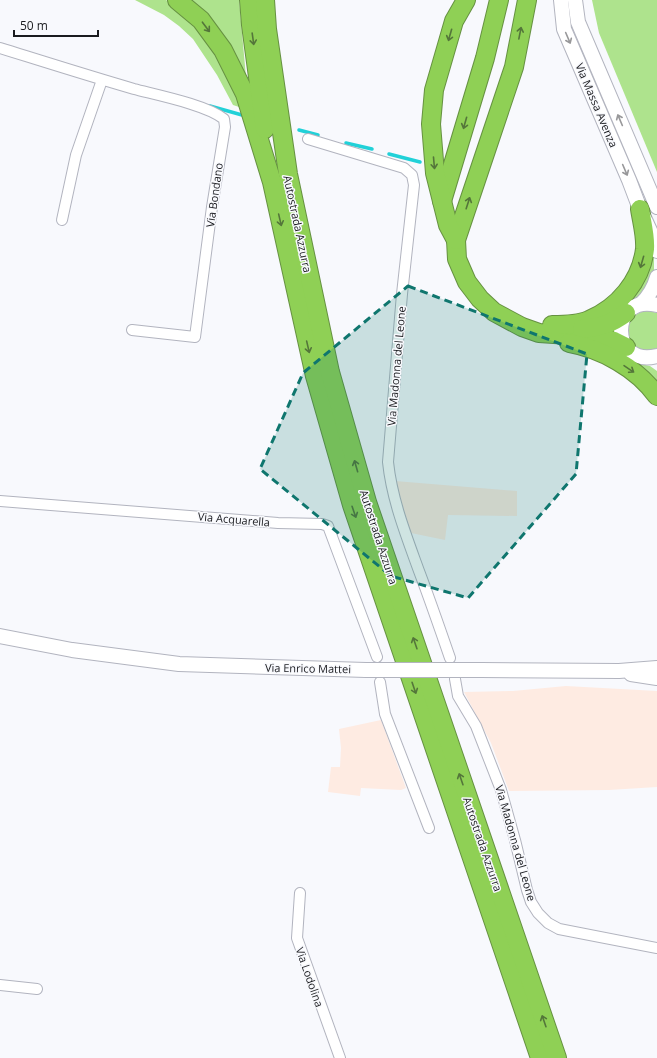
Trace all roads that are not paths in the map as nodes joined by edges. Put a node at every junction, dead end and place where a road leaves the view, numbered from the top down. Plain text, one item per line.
1 (177, 0) edge
2 (249, 0) edge
3 (265, 0) edge
4 (274, 0) edge
5 (466, 0) edge
6 (499, 0) edge
7 (527, 0) edge
8 (561, 0) edge
9 (575, 0) edge
10 (0, 48) edge
11 (274, 71) junction
12 (102, 80) junction
13 (308, 139) dead end
14 (272, 182) junction
15 (442, 201) junction
16 (648, 208) edge
17 (62, 220) dead end
18 (456, 240) junction
19 (657, 251) edge
20 (657, 277) edge
21 (657, 305) edge
22 (634, 308) junction
23 (522, 326) junction
24 (132, 330) dead end
25 (626, 347) junction
26 (653, 359) edge
27 (657, 396) edge
28 (0, 500) edge
29 (0, 636) edge
30 (377, 657) dead end
31 (450, 658) dead end
32 (657, 668) edge
33 (619, 671) junction
34 (657, 678) edge
35 (455, 679) dead end
36 (380, 682) dead end
37 (428, 828) dead end
38 (300, 894) dead end
39 (657, 948) edge
40 (0, 986) edge
41 (37, 989) dead end
42 (340, 1058) edge
43 (540, 1058) edge
44 (557, 1058) edge

1 -> 14 highway
2 -> 14 highway
3 - 11 highway, Autostrada Azzurra
4 - 11 highway
5 -> 15 highway
6 -> 15 highway
18 -> 7 highway
8 -> 16 main road, Via Massa Avenza
16 -> 9 main road, Via Massa Avenza
10 - 12 street, Via Bondano
44 -> 11 highway, Autostrada Azzurra
12 - 17 street
12 - 24 street, Via Bondano
13 - 31 street, Via Madonna del Leone
14 -> 43 highway, Autostrada Azzurra
15 - 18 highway
16 - 19 main road
16 -> 23 highway
18 - 23 highway
20 - 22 main road
21 - 22 main road
22 - 23 highway
22 - 25 main road
23 - 25 highway
23 -> 27 highway
25 - 26 main road
28 - 30 street, Via Acquarella
29 - 33 main road, Via Enrico Mattei, bridge
32 - 33 main road, Via Enrico Mattei
33 - 34 main road, Via Enrico Mattei
35 - 39 street, Via Madonna del Leone
36 - 37 street
38 - 42 street, Via Lodolina
40 - 41 street

